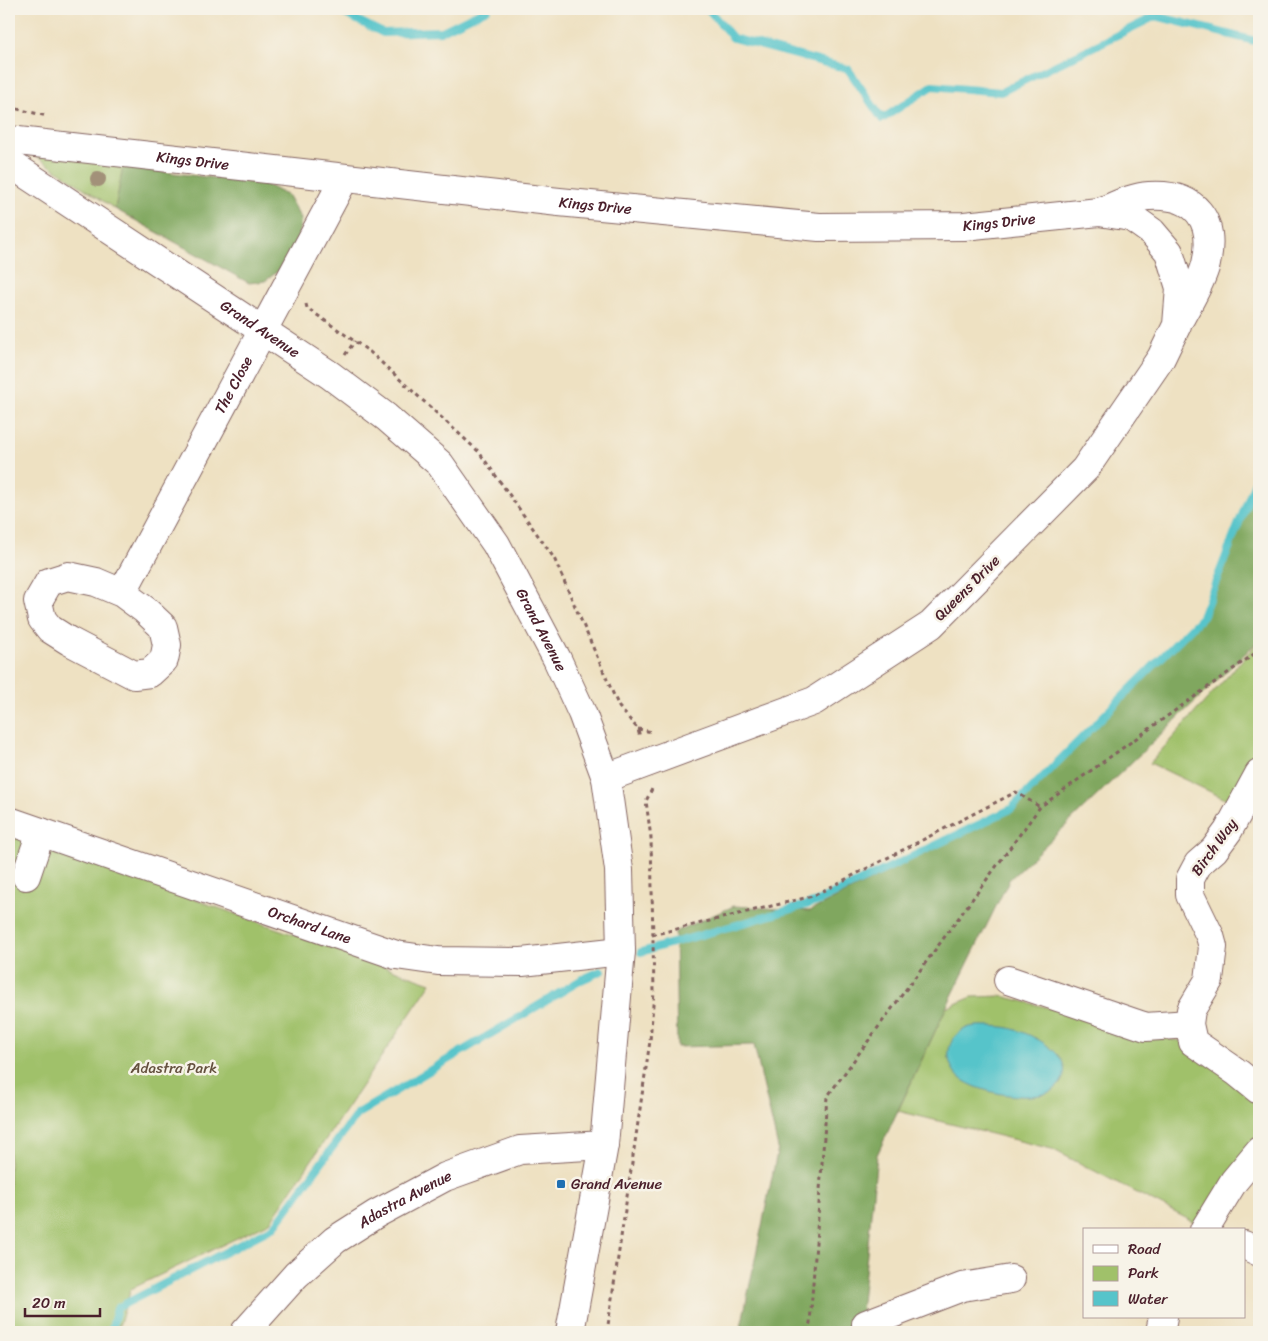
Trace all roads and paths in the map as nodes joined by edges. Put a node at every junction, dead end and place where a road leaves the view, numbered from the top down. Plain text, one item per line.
1 (9, 107) edge
2 (55, 118) dead end
3 (9, 140) edge
4 (9, 164) edge
5 (344, 179) junction
6 (1098, 212) junction
7 (1170, 252) joint
8 (305, 300) dead end
9 (1177, 325) junction
10 (262, 330) junction
11 (122, 592) junction
12 (1259, 640) edge
13 (638, 729) junction
14 (653, 732) dead end
15 (648, 762) junction
16 (1259, 774) edge
17 (606, 778) junction
18 (1040, 806) junction
19 (9, 821) edge
20 (41, 832) junction
21 (26, 876) dead end
22 (652, 935) junction
23 (621, 951) junction
24 (1008, 980) dead end
25 (1189, 1024) junction
26 (1259, 1090) edge
27 (604, 1145) junction
28 (1259, 1151) edge
29 (1207, 1228) edge
30 (1246, 1246) edge
31 (1259, 1252) edge
32 (1011, 1279) dead end
33 (1163, 1318) edge
34 (867, 1328) edge
35 (245, 1332) edge
36 (570, 1332) edge
37 (607, 1332) edge
38 (807, 1332) edge
39 (1160, 1332) edge

1 - 2 path
3 - 5 street, Kings Drive
4 - 10 street, Grand Avenue
5 - 6 street, Kings Drive
5 - 10 street, The Close
6 - 7 street, Kings Drive
6 - 9 street
7 - 9 street, Queens Drive
8 - 13 path
9 - 15 street, Queens Drive
10 - 11 street, The Close
10 - 17 street, Grand Avenue
11 - 11 street
12 - 18 path
13 - 14 path
13 - 15 path
15 - 17 street, Queens Drive
15 - 22 path
16 - 25 street, Birch Way
17 - 23 street, Grand Avenue
18 - 22 path
18 - 38 path
19 - 20 street, Orchard Lane
20 - 21 street
20 - 23 street, Orchard Lane
22 - 37 path
23 - 27 street, Grand Avenue
24 - 25 street
25 - 26 street
27 - 35 street, Adastra Avenue
27 - 36 street, Grand Avenue
28 - 29 street
30 - 31 street
32 - 34 street
33 - 39 street

